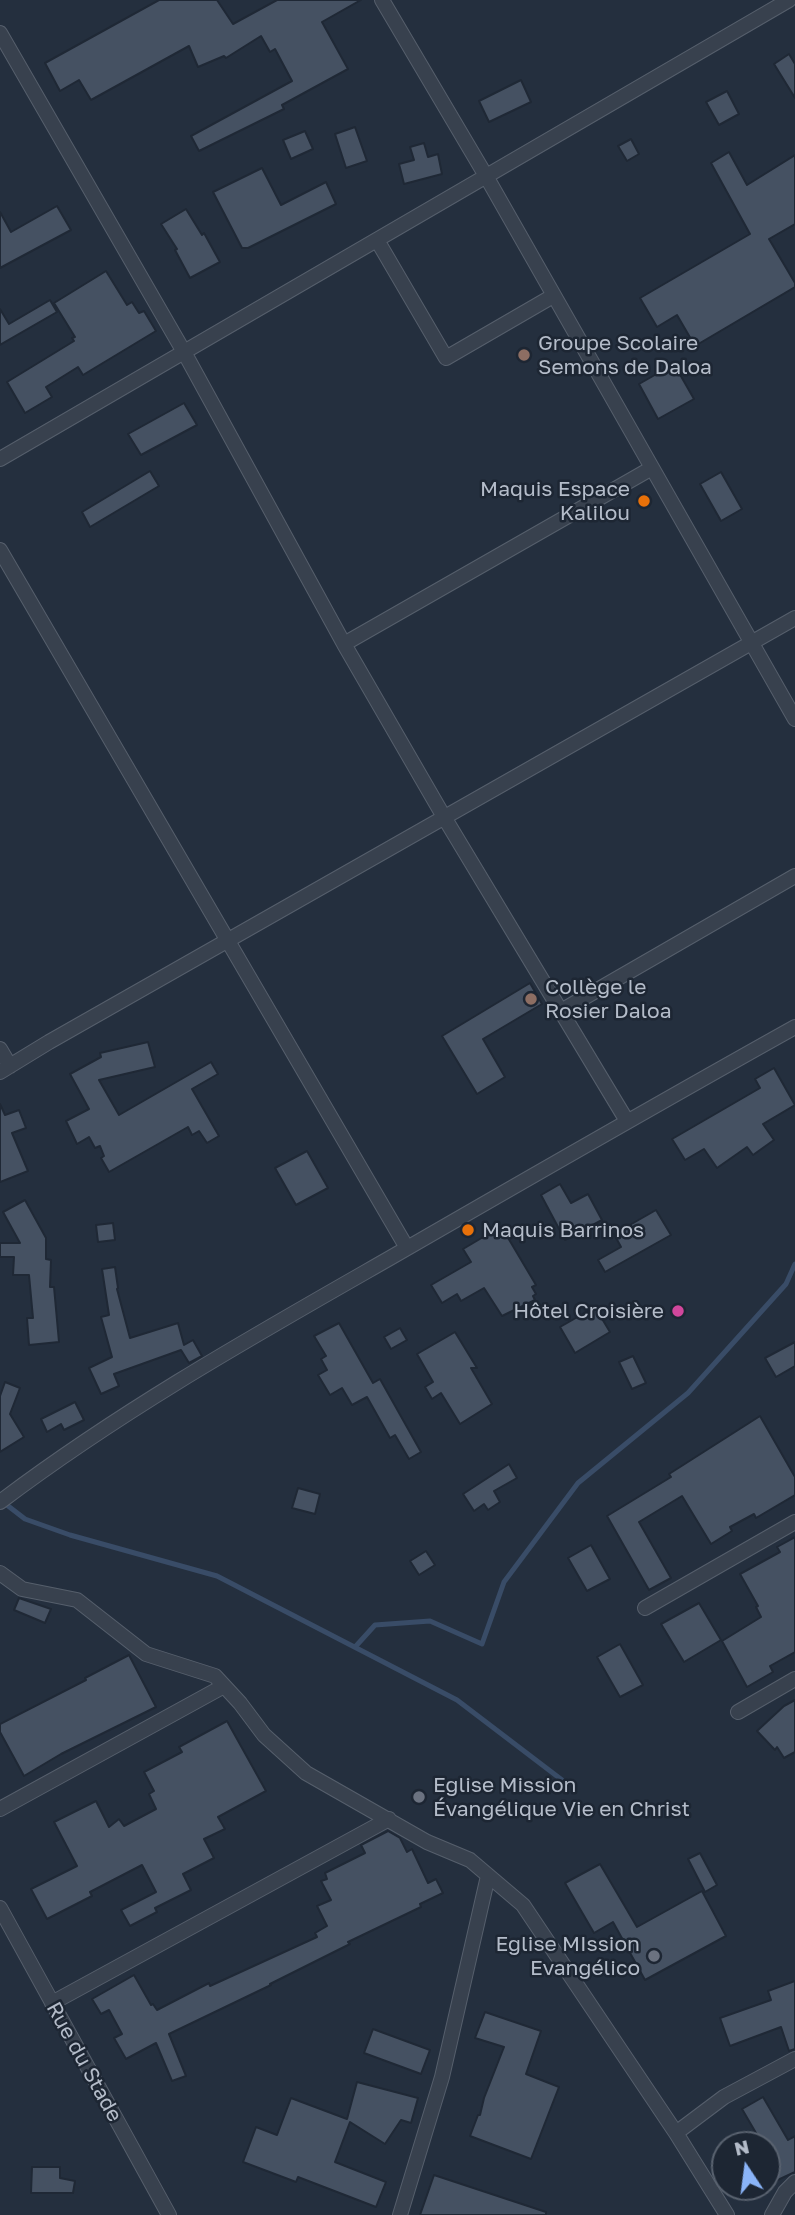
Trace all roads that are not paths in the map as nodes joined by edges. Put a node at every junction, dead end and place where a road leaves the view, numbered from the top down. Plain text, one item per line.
1 (382, 0) edge
2 (789, 0) edge
3 (0, 33) edge
4 (486, 176) junction
5 (377, 240) junction
6 (553, 296) junction
7 (184, 352) junction
8 (0, 459) edge
9 (652, 468) junction
10 (0, 550) edge
11 (795, 618) edge
12 (751, 643) junction
13 (344, 644) junction
14 (795, 719) edge
15 (444, 817) junction
16 (795, 876) edge
17 (228, 940) junction
18 (561, 1011) junction
19 (795, 1027) edge
20 (0, 1049) edge
21 (5, 1069) edge
22 (627, 1121) junction
23 (407, 1248) junction
24 (0, 1502) edge
25 (795, 1521) edge
26 (0, 1573) edge
27 (645, 1608) dead end
28 (795, 1679) edge
29 (224, 1686) junction
30 (738, 1712) dead end
31 (0, 1809) edge
32 (389, 1819) junction
33 (488, 1876) junction
34 (0, 1908) edge
35 (52, 2003) junction
36 (795, 2059) edge
37 (676, 2133) junction
38 (795, 2182) edge
39 (169, 2215) edge
40 (400, 2215) edge
41 (727, 2215) edge
42 (772, 2215) edge

1 - 4 street
2 - 4 street
3 - 7 street
4 - 5 street
4 - 6 street
5 - 6 street
5 - 7 street
6 - 9 street
7 - 8 street
7 - 13 street
9 - 12 street
9 - 13 street
10 - 17 street
11 - 12 street
12 - 14 street
12 - 15 street
13 - 15 street
15 - 17 street
15 - 18 street
16 - 18 street
17 - 21 street
17 - 23 street
18 - 22 street
19 - 22 street
20 - 21 street
22 - 23 street
23 - 24 street
25 - 27 street
26 - 29 street
28 - 30 street
29 - 31 street
29 - 32 street
32 - 33 street
32 - 35 street
33 - 37 street
33 - 40 street
34 - 35 street, Rue du Stade
35 - 39 street, Rue du Stade
36 - 37 street
37 - 41 street
38 - 42 street

